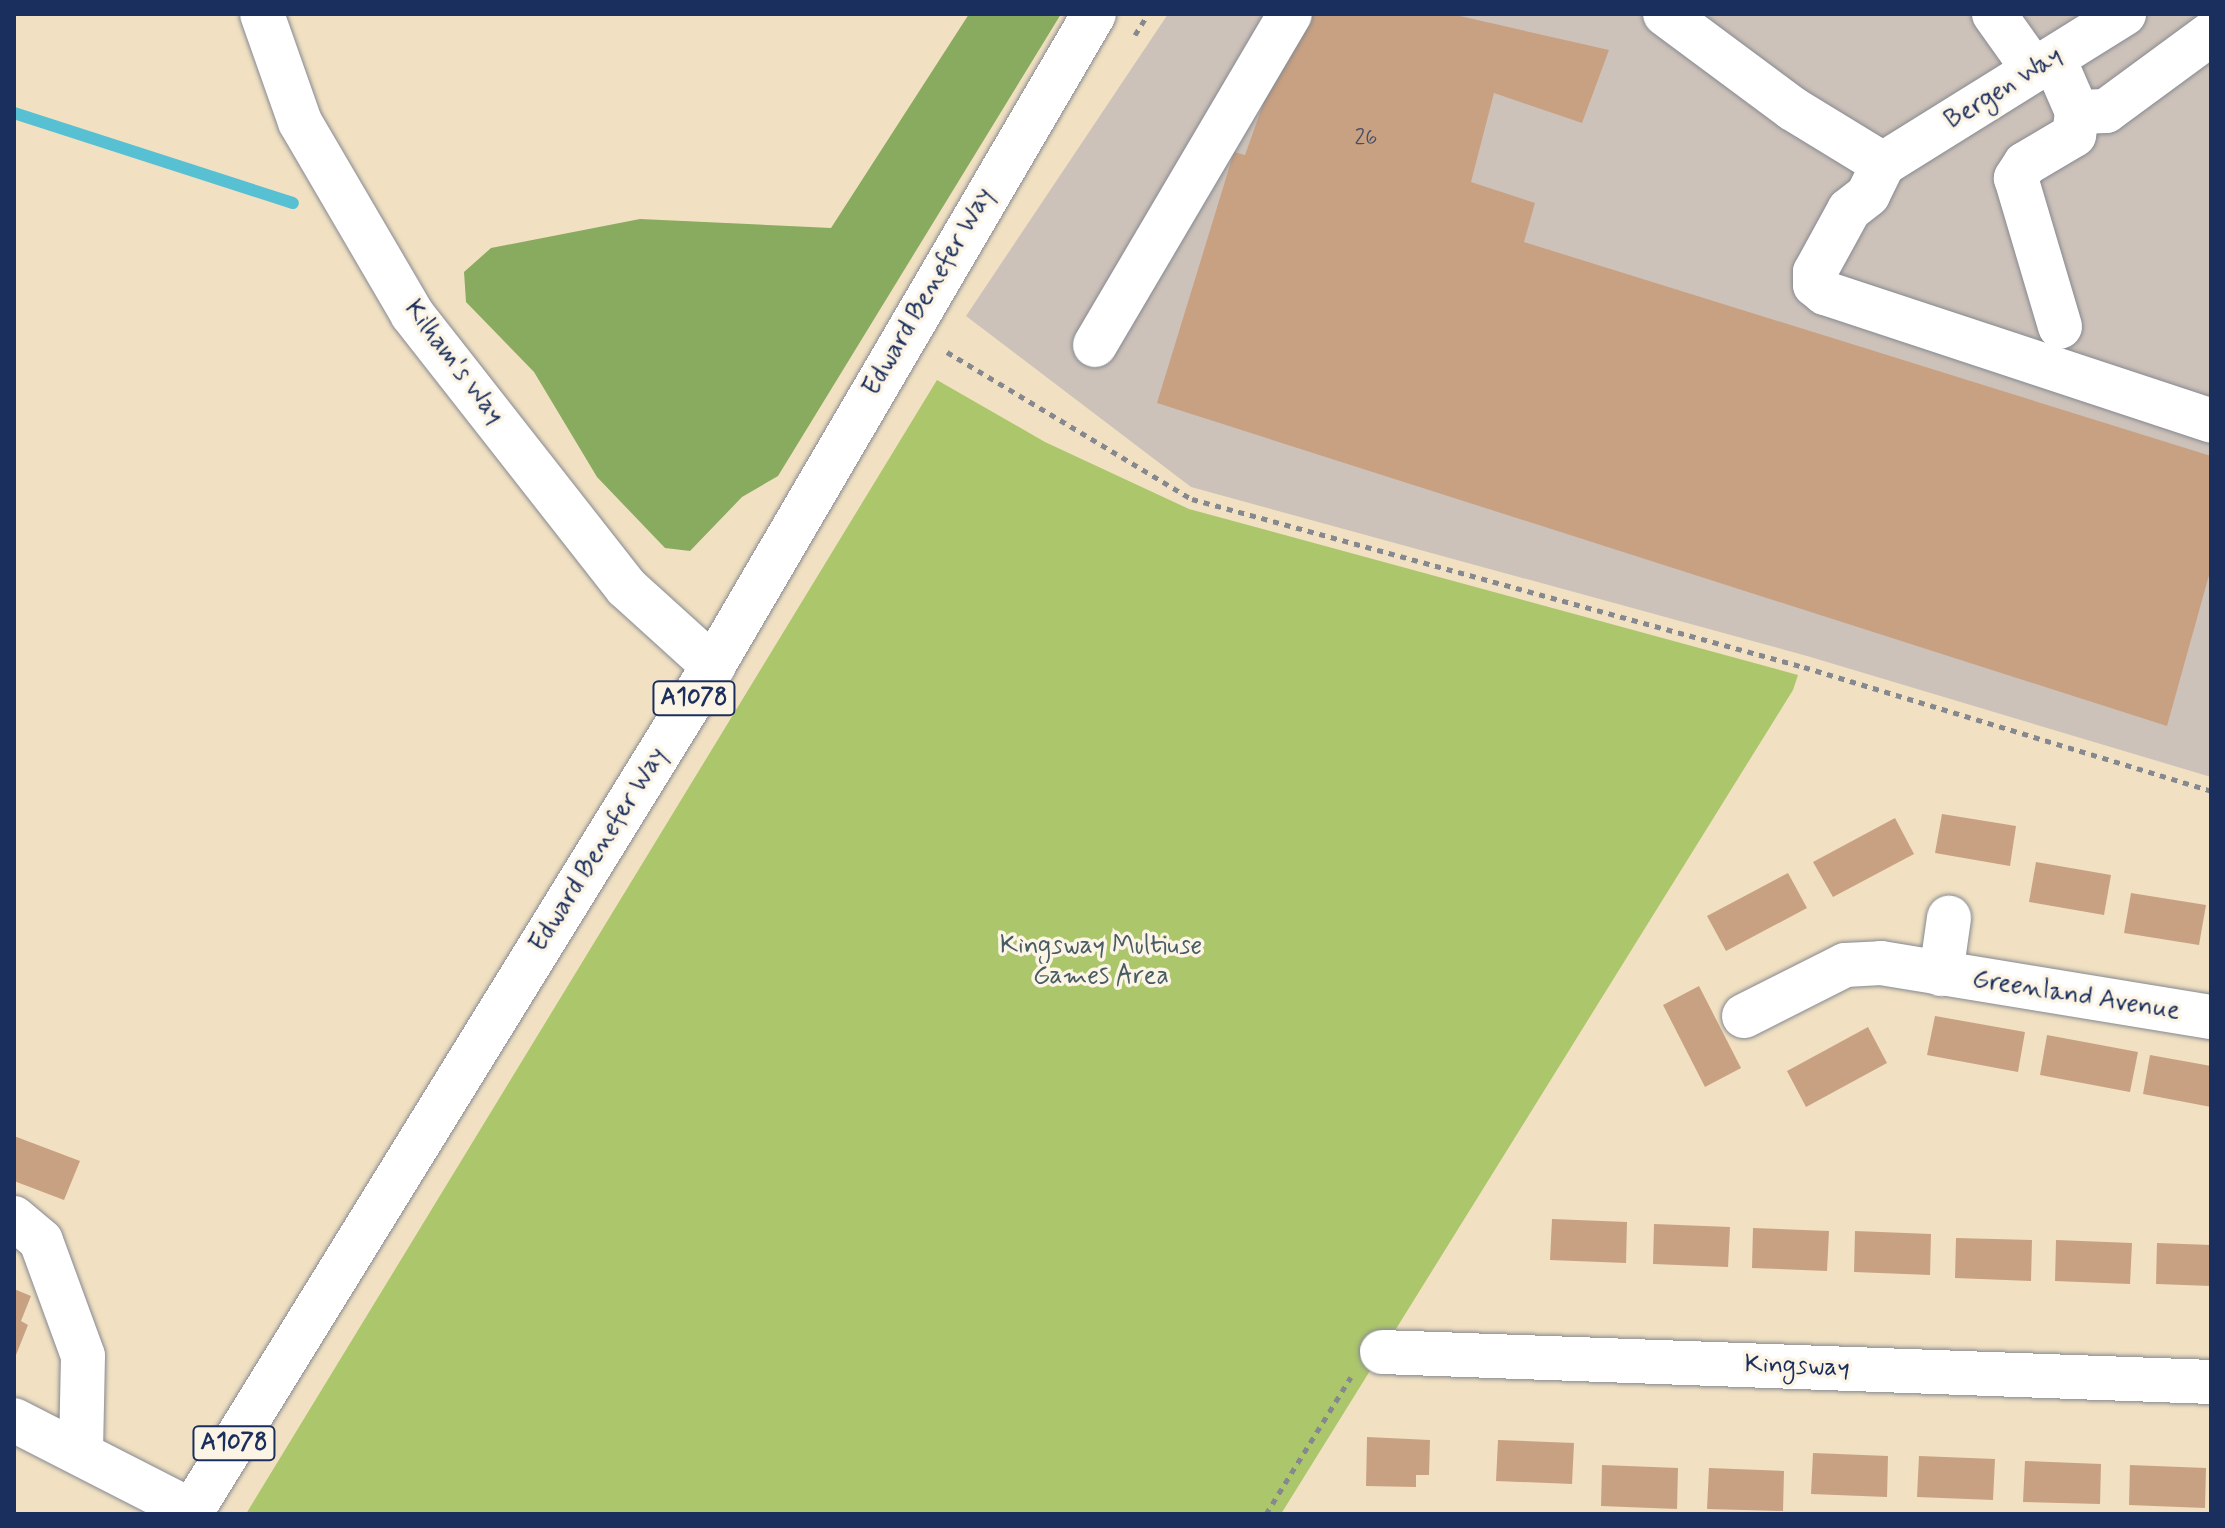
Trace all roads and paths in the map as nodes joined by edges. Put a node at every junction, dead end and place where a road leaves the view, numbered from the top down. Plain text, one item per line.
1 (262, 14) edge
2 (1094, 14) edge
3 (1290, 14) edge
4 (1665, 14) edge
5 (1994, 14) edge
6 (2124, 14) edge
7 (2211, 34) edge
8 (2044, 64) junction
9 (2077, 112) junction
10 (1883, 164) junction
11 (2060, 327) dead end
12 (1095, 345) dead end
13 (939, 348) dead end
14 (2211, 421) edge
15 (713, 666) junction
16 (2211, 791) edge
17 (1949, 918) dead end
18 (1941, 974) junction
19 (1744, 1016) dead end
20 (2211, 1017) edge
21 (14, 1218) edge
22 (1382, 1352) joint
23 (2211, 1382) edge
24 (14, 1420) edge
25 (81, 1452) junction
26 (191, 1512) edge
27 (1266, 1514) edge

1 - 15 main road, Kilham's Way
2 - 15 main road, Edward Benefer Way / A1078
3 - 12 main road
4 - 10 main road
5 - 8 main road
6 - 8 main road, Bergen Way
7 - 9 main road
8 - 9 main road
8 - 10 main road, Bergen Way
9 - 11 main road
10 - 14 main road
13 - 16 path
15 - 26 main road, Edward Benefer Way / A1078
17 - 18 main road, Greenland Avenue
18 - 19 main road, Greenland Avenue
18 - 20 main road, Greenland Avenue
21 - 25 main road
22 - 23 main road, Kingsway
22 - 27 path
24 - 25 main road
25 - 26 main road

